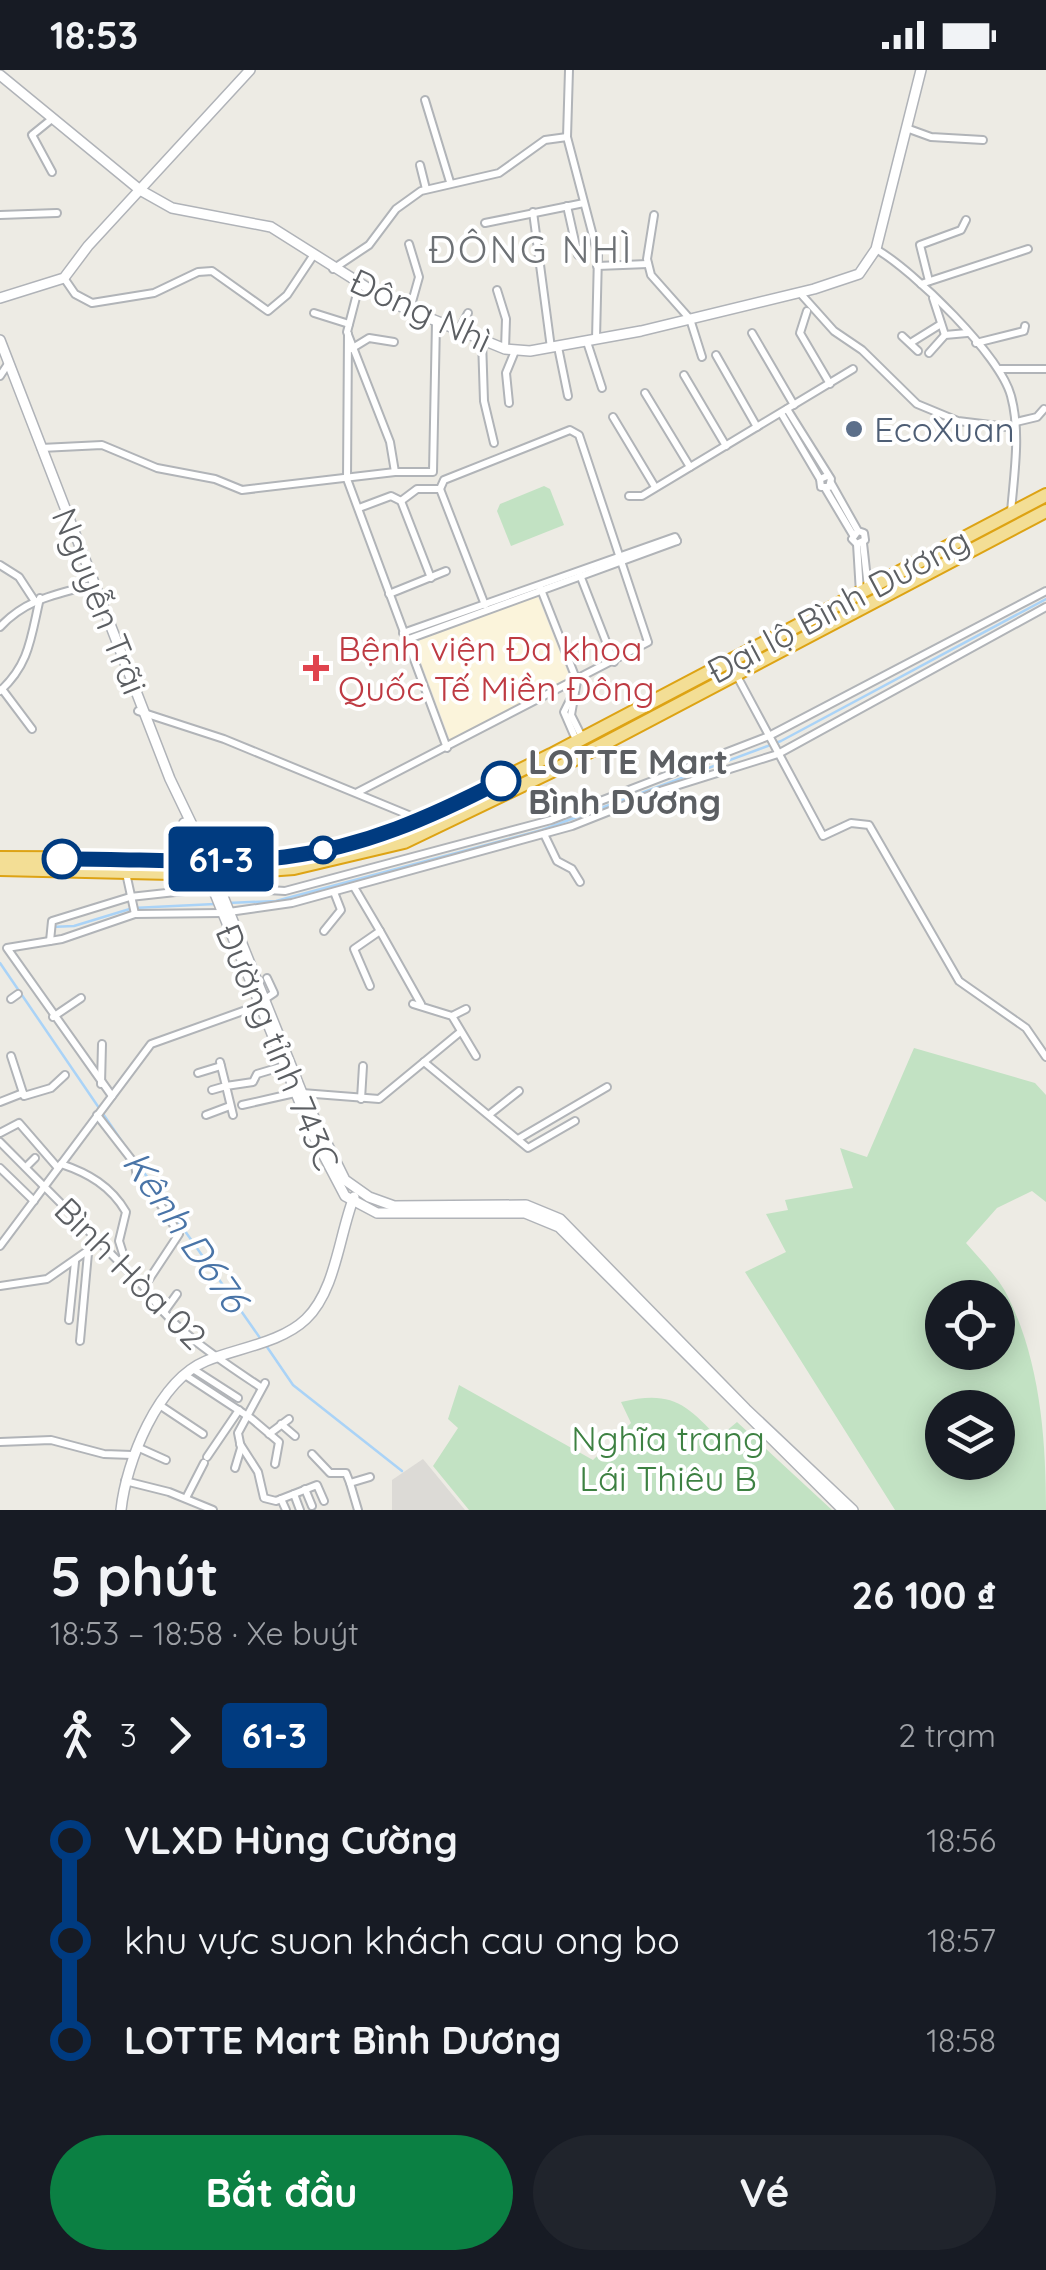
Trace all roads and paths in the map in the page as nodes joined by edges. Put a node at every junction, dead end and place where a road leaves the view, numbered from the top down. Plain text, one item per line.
1 (250, 70) edge
2 (569, 70) edge
3 (921, 70) edge
4 (0, 75) edge
5 (425, 100) dead end
6 (53, 118) junction
7 (909, 129) junction
8 (567, 136) junction
9 (983, 140) dead end
10 (420, 165) dead end
11 (52, 172) dead end
12 (450, 182) junction
13 (426, 189) junction
14 (140, 190) junction
15 (584, 203) junction
16 (567, 206) junction
17 (532, 212) junction
18 (0, 214) edge
19 (57, 214) dead end
20 (654, 215) dead end
21 (966, 220) dead end
22 (484, 223) dead end
23 (409, 244) dead end
24 (1028, 248) dead end
25 (876, 249) junction
26 (578, 255) dead end
27 (313, 256) junction
28 (648, 264) junction
29 (597, 266) junction
30 (333, 269) junction
31 (63, 279) junction
32 (925, 282) junction
33 (359, 286) junction
34 (497, 290) dead end
35 (800, 293) junction
36 (933, 296) junction
37 (0, 298) edge
38 (410, 309) junction
39 (807, 311) dead end
40 (314, 313) dead end
41 (468, 313) dead end
42 (690, 319) junction
43 (436, 322) junction
44 (349, 324) junction
45 (941, 324) junction
46 (1025, 326) dead end
47 (459, 332) junction
48 (752, 333) dead end
49 (967, 333) junction
50 (348, 334) junction
51 (944, 335) junction
52 (902, 336) dead end
53 (0, 340) edge
54 (482, 340) junction
55 (592, 340) junction
56 (394, 342) dead end
57 (912, 342) junction
58 (976, 343) junction
59 (555, 348) junction
60 (351, 349) junction
61 (510, 350) junction
62 (918, 351) dead end
63 (928, 353) dead end
64 (716, 355) dead end
65 (0, 356) edge
66 (702, 357) dead end
67 (1000, 368) junction
68 (853, 369) dead end
69 (1046, 369) edge
70 (4, 370) edge
71 (684, 375) dead end
72 (830, 384) junction
73 (602, 388) dead end
74 (645, 394) dead end
75 (568, 396) dead end
76 (509, 403) dead end
77 (787, 409) junction
78 (1044, 409) edge
79 (613, 417) dead end
80 (1016, 425) junction
81 (758, 427) junction
82 (494, 443) dead end
83 (726, 446) junction
84 (39, 449) junction
85 (690, 467) junction
86 (395, 472) junction
87 (347, 479) junction
88 (49, 481) junction
89 (654, 488) junction
90 (440, 490) junction
91 (1046, 495) edge
92 (630, 496) dead end
93 (401, 501) junction
94 (359, 508) junction
95 (1046, 510) edge
96 (1011, 514) junction
97 (620, 557) junction
98 (0, 565) edge
99 (446, 572) dead end
100 (580, 575) junction
101 (430, 578) junction
102 (87, 586) junction
103 (540, 587) junction
104 (1046, 591) edge
105 (388, 594) junction
106 (867, 598) junction
107 (37, 599) junction
108 (486, 606) junction
109 (1046, 607) edge
110 (106, 623) junction
111 (0, 627) edge
112 (405, 637) junction
113 (614, 662) junction
114 (732, 669) junction
115 (576, 686) junction
116 (1, 690) edge
117 (141, 712) junction
118 (32, 729) dead end
119 (769, 736) junction
120 (580, 740) junction
121 (447, 748) junction
122 (778, 752) junction
123 (358, 792) junction
124 (421, 821) junction
125 (544, 834) junction
126 (0, 858) edge
127 (204, 858) junction
128 (0, 869) edge
129 (126, 873) junction
130 (212, 878) junction
131 (580, 882) dead end
132 (354, 887) junction
133 (334, 892) junction
134 (130, 897) junction
135 (225, 912) junction
136 (135, 914) junction
137 (324, 931) dead end
138 (380, 931) junction
139 (50, 940) junction
140 (267, 978) dead end
141 (370, 986) dead end
142 (81, 998) dead end
143 (264, 1002) junction
144 (413, 1004) dead end
145 (422, 1006) junction
146 (466, 1009) dead end
147 (53, 1016) junction
148 (452, 1016) junction
149 (458, 1033) junction
150 (102, 1044) dead end
151 (11, 1056) dead end
152 (476, 1056) dead end
153 (1046, 1056) edge
154 (424, 1062) junction
155 (284, 1066) junction
156 (363, 1066) dead end
157 (65, 1074) dead end
158 (198, 1074) dead end
159 (100, 1086) junction
160 (226, 1086) junction
161 (608, 1087) dead end
162 (212, 1090) dead end
163 (519, 1091) dead end
164 (23, 1093) junction
165 (299, 1093) junction
166 (110, 1098) junction
167 (360, 1098) junction
168 (0, 1102) edge
169 (242, 1105) dead end
170 (99, 1113) junction
171 (490, 1114) junction
172 (206, 1115) dead end
173 (575, 1121) dead end
174 (0, 1133) edge
175 (518, 1139) junction
176 (0, 1142) edge
177 (36, 1158) dead end
178 (60, 1166) junction
179 (26, 1167) junction
180 (0, 1168) edge
181 (138, 1178) dead end
182 (44, 1188) junction
183 (357, 1190) junction
184 (157, 1198) dead end
185 (34, 1202) junction
186 (352, 1202) junction
187 (100, 1242) junction
188 (0, 1246) edge
189 (88, 1252) junction
190 (75, 1261) junction
191 (119, 1262) junction
192 (0, 1286) edge
193 (144, 1287) junction
194 (178, 1294) dead end
195 (164, 1312) junction
196 (69, 1320) dead end
197 (80, 1341) dead end
198 (217, 1357) junction
199 (700, 1367) junction
200 (189, 1372) junction
201 (238, 1398) dead end
202 (162, 1406) junction
203 (243, 1413) junction
204 (204, 1434) dead end
205 (269, 1434) junction
206 (295, 1436) dead end
207 (0, 1442) edge
208 (240, 1444) junction
209 (134, 1451) junction
210 (312, 1454) dead end
211 (166, 1460) dead end
212 (274, 1464) dead end
213 (235, 1468) dead end
214 (370, 1477) dead end
215 (125, 1481) junction
216 (350, 1483) junction
217 (306, 1489) junction
218 (294, 1494) junction
219 (186, 1498) junction
220 (281, 1498) junction
221 (324, 1502) dead end
222 (312, 1506) dead end
223 (121, 1510) edge
224 (213, 1510) edge
225 (286, 1510) edge
226 (300, 1510) edge
227 (358, 1510) edge
228 (843, 1510) edge
229 (853, 1510) edge

1 - 14 main road
2 - 8 street
3 - 7 main road
4 - 6 main road, Đông Nhì
5 - 12 street
6 - 11 street
6 - 14 main road, Đông Nhì
7 - 9 street
7 - 25 main road
8 - 12 street
8 - 15 street
10 - 13 street
12 - 13 street
13 - 30 street
14 - 27 main road, Đông Nhì
14 - 31 main road
15 - 16 street
15 - 29 street
16 - 17 street
16 - 26 street
17 - 22 street
17 - 59 street
18 - 19 street
20 - 28 street
21 - 32 street
23 - 38 street
24 - 32 street
25 - 32 street
25 - 35 main road, Đông Nhì
27 - 30 main road, Đông Nhì
27 - 31 street
28 - 29 street
28 - 42 street
29 - 55 street
30 - 33 main road, Đông Nhì
31 - 37 main road
32 - 36 street
33 - 38 main road, Đông Nhì
33 - 44 street
34 - 61 street
35 - 42 main road, Đông Nhì
35 - 80 street
36 - 45 street
36 - 49 street
38 - 43 main road, Đông Nhì
39 - 72 street
40 - 44 street
41 - 47 street
42 - 55 main road, Đông Nhì
42 - 66 street
43 - 47 main road, Đông Nhì
43 - 86 street
44 - 50 street
45 - 51 street
45 - 57 street
46 - 58 street
47 - 54 main road, Đông Nhì
48 - 77 street
49 - 51 street
49 - 58 street
50 - 60 street
50 - 87 street
51 - 63 street
52 - 57 street
53 - 70 main road, Nguyễn Trãi
54 - 61 main road, Đông Nhì
54 - 82 street
55 - 59 main road, Đông Nhì
55 - 73 street
56 - 60 street
57 - 62 street
58 - 67 street
59 - 61 main road, Đông Nhì
59 - 75 street
60 - 86 street
61 - 76 street
64 - 81 street
65 - 70 main road, Nguyễn Trãi
67 - 69 street
67 - 80 street
68 - 72 street
70 - 84 main road, Nguyễn Trãi
70 - 88 main road, Nguyễn Trãi
71 - 83 street
72 - 77 street
74 - 85 street
77 - 81 street
77 - 106 street
78 - 80 street
79 - 89 street
80 - 96 street
81 - 83 street
83 - 85 street
84 - 87 street
84 - 88 main road, Nguyễn Trãi
85 - 89 street
86 - 87 street
87 - 94 street
88 - 102 main road, Nguyễn Trãi
88 - 110 main road, Nguyễn Trãi
89 - 92 street
90 - 93 street
90 - 97 street
90 - 108 street
91 - 96 highway, Đại lộ Bình Dương
93 - 94 street
93 - 101 street
94 - 105 street
95 - 106 highway, Đại lộ Bình Dương
96 - 106 highway, Đại lộ Bình Dương
97 - 97 street
97 - 100 street
97 - 103 street
97 - 113 street
98 - 107 street
99 - 101 street
100 - 103 street
100 - 113 street
101 - 105 street
102 - 107 street
102 - 110 main road, Nguyễn Trãi
103 - 108 street
103 - 115 street
104 - 119 street
105 - 112 street
106 - 114 highway, Đại lộ Bình Dương
107 - 111 street
107 - 116 street
108 - 112 street
109 - 122 street
110 - 117 main road, Nguyễn Trãi
112 - 121 street
113 - 115 street
114 - 119 street
114 - 120 highway, Đại lộ Bình Dương
114 - 130 highway, Đại lộ Bình Dương
115 - 120 street
115 - 121 street
116 - 118 street
117 - 123 street
117 - 127 main road, Nguyễn Trãi
119 - 122 street
119 - 130 street
120 - 124 highway, Đại lộ Bình Dương
121 - 123 street
122 - 125 street
122 - 153 street
123 - 124 street
124 - 127 highway, Đại lộ Bình Dương
125 - 131 street
125 - 132 street
126 - 127 highway, Đại lộ Bình Dương
127 - 130 highway
128 - 129 highway, Đại lộ Bình Dương
129 - 130 highway, Đại lộ Bình Dương
129 - 134 street
130 - 134 street
130 - 135 main road, Đường tỉnh 743C
132 - 133 street
132 - 138 street
133 - 135 street
133 - 137 street
134 - 136 street
134 - 139 street
135 - 136 street
135 - 143 main road, Đường tỉnh 743C
136 - 139 street
138 - 141 street
138 - 145 street
139 - 147 street
140 - 143 street
142 - 147 street
143 - 155 main road, Đường tỉnh 743C
143 - 165 main road, Đường tỉnh 743C
143 - 166 street
144 - 145 street
145 - 148 street
146 - 148 street
147 - 159 street
148 - 149 street
149 - 152 street
149 - 154 street
150 - 159 street
151 - 164 street
154 - 167 street
154 - 171 street
155 - 160 street
155 - 165 main road, Đường tỉnh 743C
156 - 167 street
157 - 164 street
158 - 160 street
159 - 166 street
160 - 162 street
160 - 172 street
161 - 175 street
163 - 171 street
164 - 168 street
165 - 167 street
165 - 169 street
165 - 183 main road, Đường tỉnh 743C
165 - 186 main road, Đường tỉnh 743C
166 - 170 street
170 - 178 street
170 - 181 street
171 - 175 street
173 - 175 street
174 - 178 street
176 - 179 street, Bình Hòa 02
177 - 179 street
178 - 182 street
178 - 191 street
179 - 182 street, Bình Hòa 02
180 - 185 street
182 - 185 street
182 - 187 street, Bình Hòa 02
183 - 186 main road
183 - 199 main road, Đường tỉnh 743C
184 - 193 street
185 - 188 street
186 - 198 main road
186 - 199 main road, Đường tỉnh 743C
187 - 189 street
187 - 191 street, Bình Hòa 02
189 - 190 street
189 - 197 street
190 - 192 street
190 - 196 street
191 - 193 street, Bình Hòa 02
193 - 195 street, Bình Hòa 02
194 - 195 street
195 - 198 street, Bình Hòa 02
198 - 200 main road
198 - 203 street, Bình Hòa 02
199 - 228 main road, Đường tỉnh 743C
199 - 229 main road, Đường tỉnh 743C
200 - 201 street
200 - 202 main road
200 - 203 street
202 - 204 street
202 - 209 main road
203 - 205 street
203 - 208 street
203 - 219 street
205 - 206 street
205 - 212 street
207 - 209 street
208 - 213 street
208 - 220 street
209 - 211 street
209 - 215 main road
210 - 216 street
214 - 216 street
215 - 219 street
215 - 223 main road
216 - 227 street
217 - 218 street
217 - 221 street
217 - 222 street
218 - 220 street
218 - 226 street
219 - 224 street
220 - 225 street

